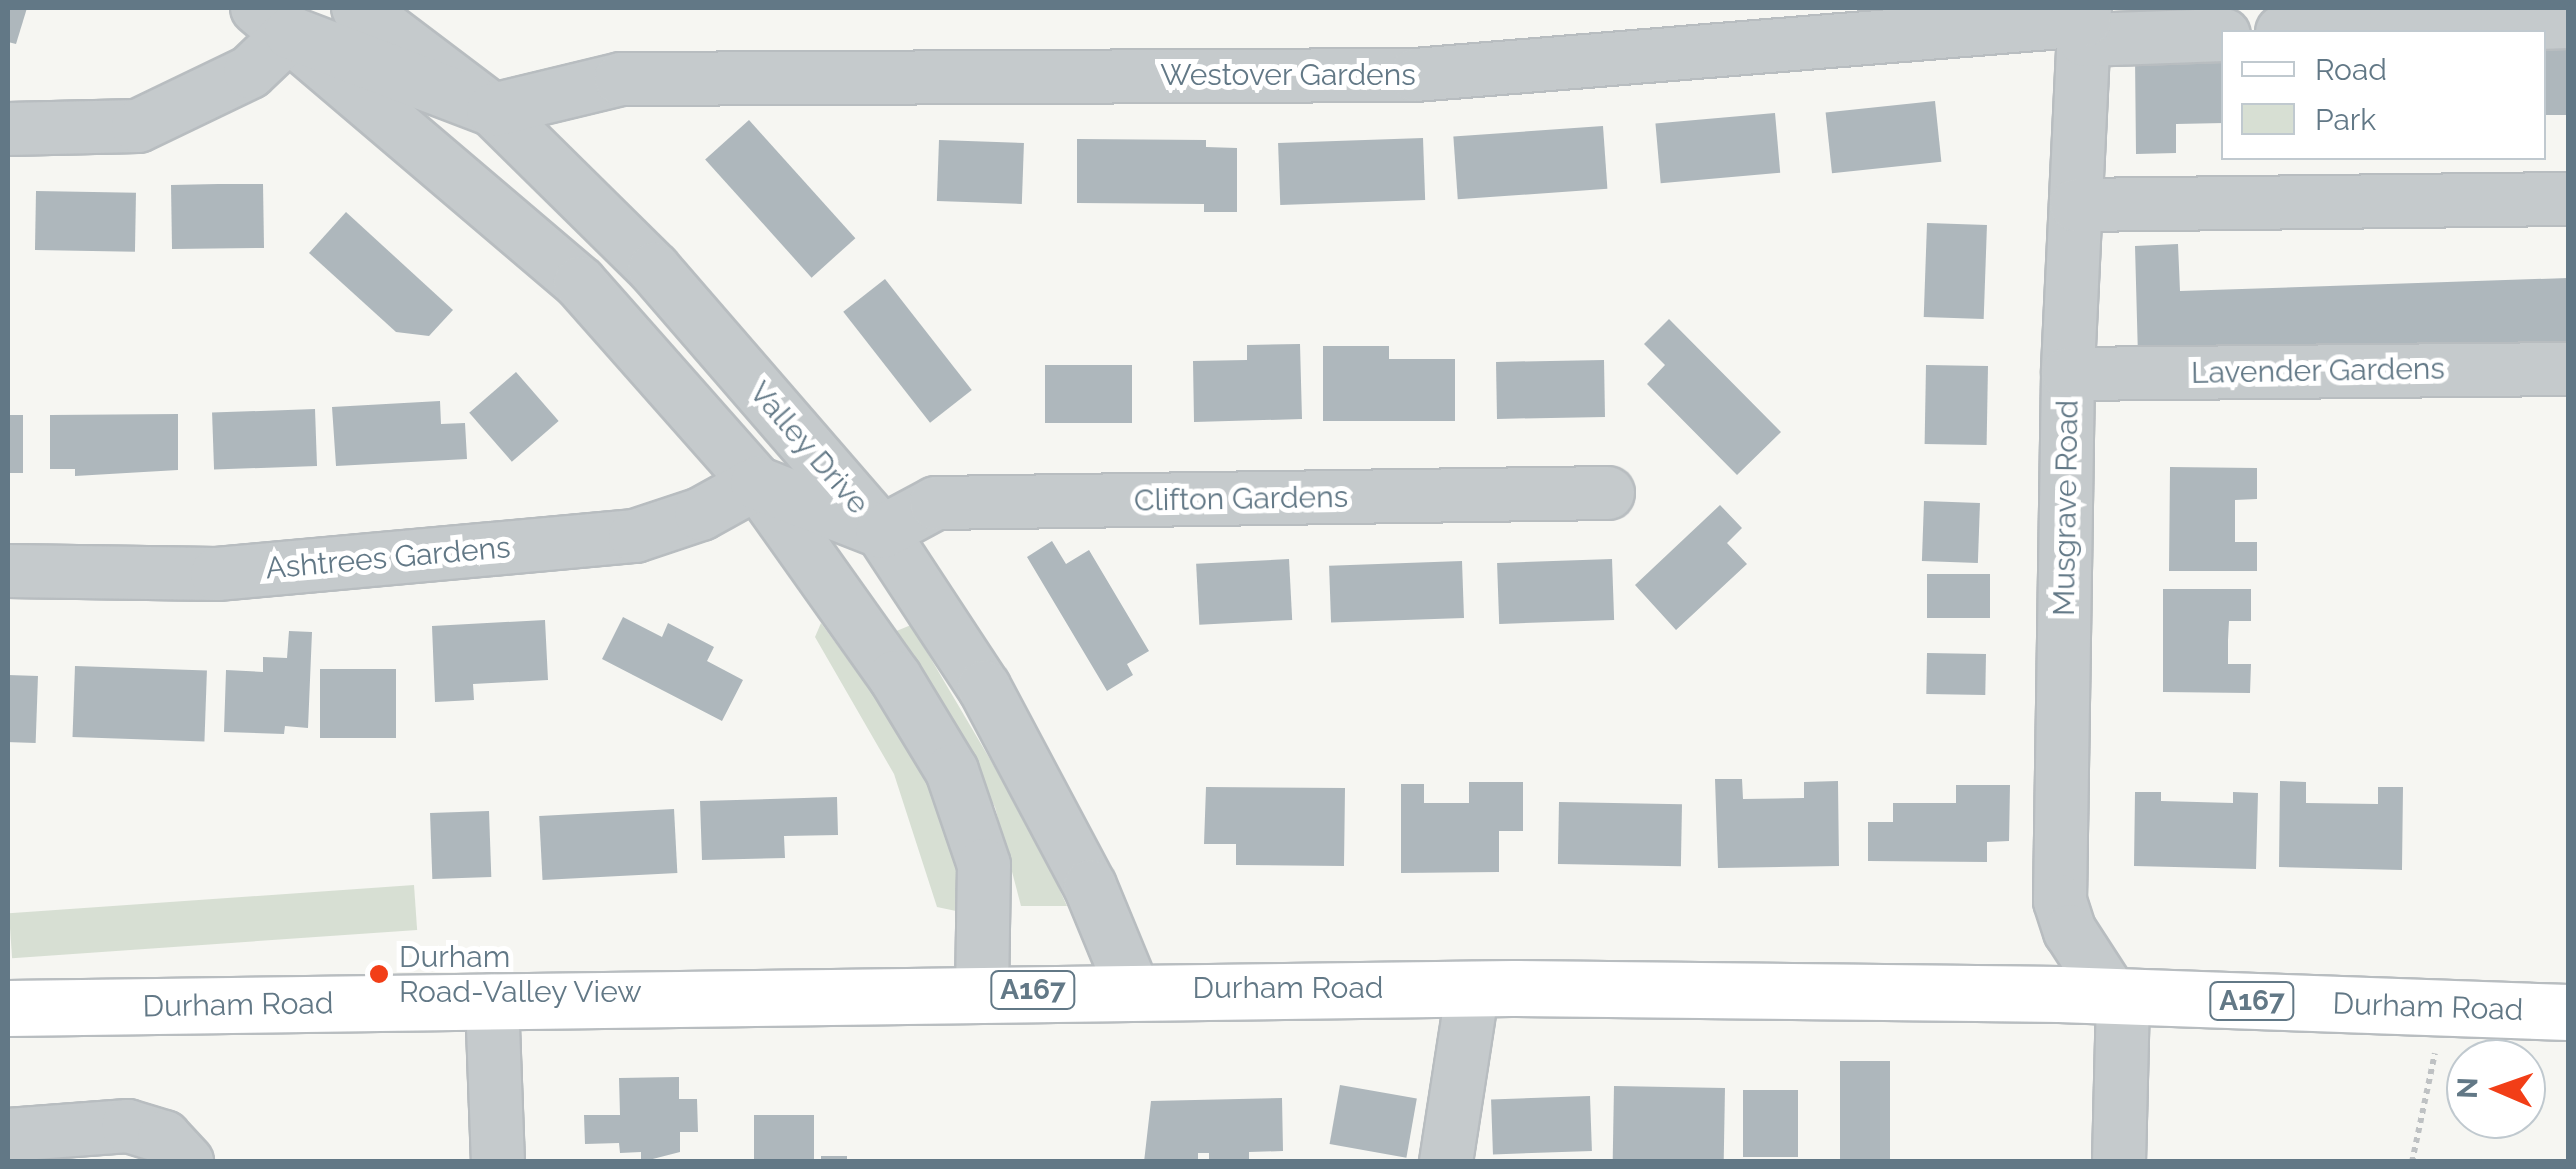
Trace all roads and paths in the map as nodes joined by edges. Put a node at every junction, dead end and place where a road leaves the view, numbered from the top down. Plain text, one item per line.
1 (358, 8) edge
2 (274, 20) edge
3 (2085, 22) edge
4 (2568, 22) edge
5 (2339, 30) edge
6 (2221, 35) edge
7 (493, 110) junction
8 (8, 129) edge
9 (2568, 199) edge
10 (2076, 205) junction
11 (2568, 369) edge
12 (2068, 374) junction
13 (757, 483) junction
14 (1608, 493) dead end
15 (882, 532) junction
16 (8, 571) edge
17 (1132, 988) junction
18 (1473, 988) junction
19 (982, 992) junction
20 (2118, 996) junction
21 (492, 1000) junction
22 (8, 1008) edge
23 (2444, 1008) junction
24 (2568, 1012) edge
25 (36, 1142) edge
26 (187, 1162) edge
27 (498, 1162) edge
28 (1446, 1162) edge
29 (2119, 1162) edge
30 (2412, 1162) edge

1 - 7 street, Valley Drive
2 - 7 street
2 - 8 street
2 - 13 street, Valley Drive
3 - 6 street, Westover Gardens
3 - 7 street, Westover Gardens
3 - 10 street, Musgrave Road
4 - 5 street
7 - 15 street, Valley Drive
9 - 10 street
10 - 12 street, Musgrave Road
11 - 12 street, Lavender Gardens
12 - 20 street, Musgrave Road
13 - 15 street
13 - 16 street, Ashtrees Gardens
13 - 19 street, Valley Drive
14 - 15 street, Clifton Gardens
15 - 17 street, Valley Drive
17 - 18 main road, Durham Road / A167
17 - 19 main road, Durham Road / A167
18 - 20 main road, Durham Road / A167
18 - 28 street
19 - 21 main road, Durham Road / A167
20 - 23 main road, Durham Road / A167
20 - 29 street
21 - 22 main road, Durham Road / A167
21 - 27 street
23 - 24 main road, Durham Road / A167
23 - 30 path
25 - 26 street

